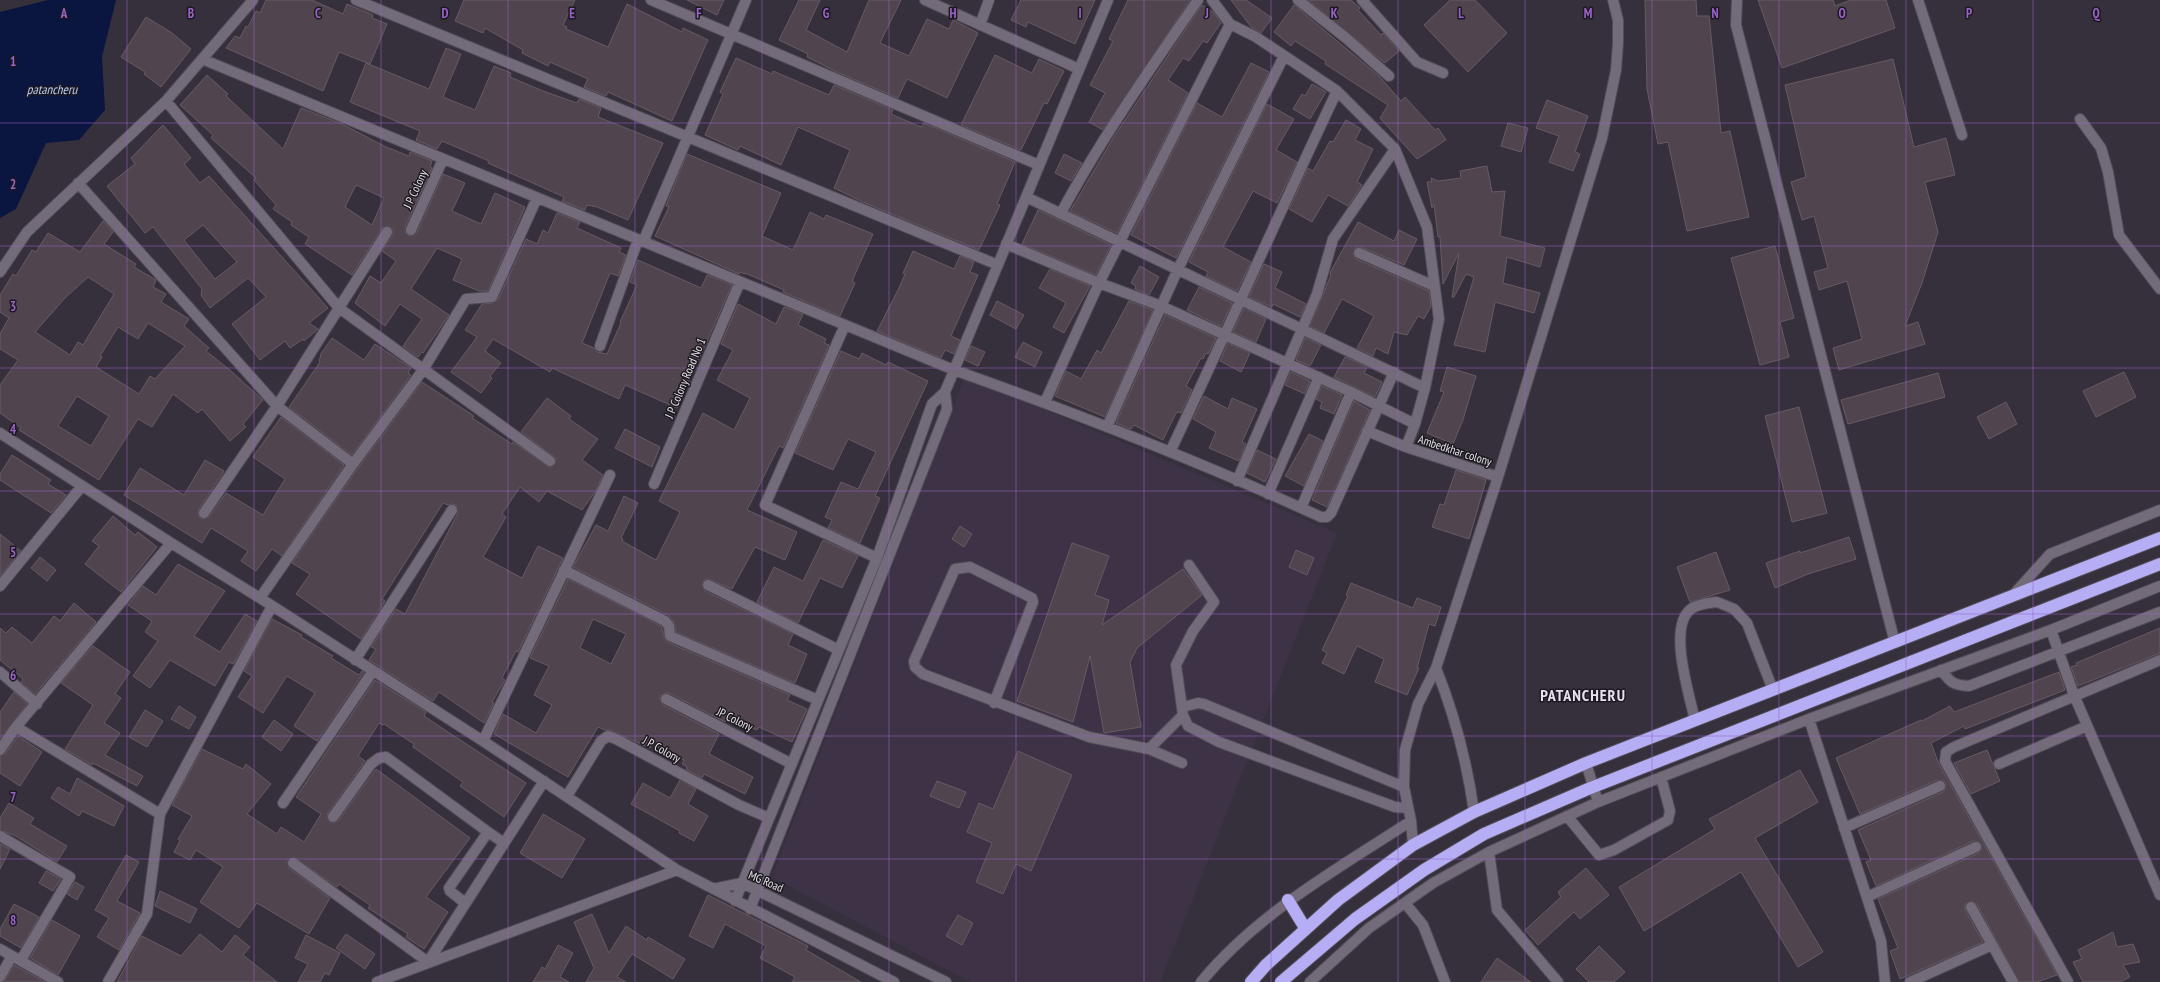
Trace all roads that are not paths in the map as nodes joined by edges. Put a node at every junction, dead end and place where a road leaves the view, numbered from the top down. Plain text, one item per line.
1 (253, 0) edge
2 (356, 0) edge
3 (651, 0) edge
4 (746, 0) edge
5 (925, 0) edge
6 (989, 0) edge
7 (1108, 0) edge
8 (1198, 0) edge
9 (1212, 0) edge
10 (1298, 0) edge
11 (1377, 0) edge
12 (1613, 0) edge
13 (1738, 0) edge
14 (1918, 0) edge
15 (1364, 2) edge
16 (1230, 24) junction
17 (980, 25) junction
18 (732, 34) junction
19 (1284, 56) junction
20 (202, 59) junction
21 (1079, 69) junction
22 (1443, 73) dead end
23 (1389, 76) dead end
24 (1337, 91) junction
25 (166, 101) junction
26 (2080, 119) dead end
27 (1962, 135) dead end
28 (688, 137) junction
29 (1395, 149) junction
30 (443, 160) junction
31 (1039, 165) junction
32 (78, 183) junction
33 (1026, 197) junction
34 (537, 198) junction
35 (1061, 213) junction
36 (411, 230) dead end
37 (387, 232) dead end
38 (640, 241) junction
39 (1120, 241) junction
40 (1006, 244) junction
41 (1359, 253) dead end
42 (998, 265) junction
43 (1178, 269) junction
44 (0, 272) edge
45 (740, 282) junction
46 (1099, 283) junction
47 (1434, 286) junction
48 (2160, 289) edge
49 (1242, 300) junction
50 (1161, 306) junction
51 (339, 308) junction
52 (845, 325) junction
53 (1303, 328) junction
54 (1225, 335) junction
55 (600, 346) dead end
56 (1288, 363) junction
57 (423, 370) junction
58 (954, 370) junction
59 (1394, 372) junction
60 (1319, 377) junction
61 (1425, 388) junction
62 (945, 392) junction
63 (1351, 392) junction
64 (1045, 402) junction
65 (932, 404) junction
66 (1379, 405) junction
67 (277, 406) junction
68 (947, 409) junction
69 (1415, 424) junction
70 (1107, 427) junction
71 (1367, 431) junction
72 (0, 432) edge
73 (1406, 447) junction
74 (1170, 452) junction
75 (550, 461) dead end
76 (353, 464) junction
77 (610, 475) dead end
78 (1498, 477) junction
79 (1237, 480) junction
80 (654, 484) dead end
81 (82, 486) junction
82 (1268, 494) junction
83 (1301, 508) junction
84 (452, 510) dead end
85 (2160, 510) edge
86 (204, 513) dead end
87 (2160, 538) edge
88 (170, 543) junction
89 (877, 558) junction
90 (2160, 564) edge
91 (1189, 565) dead end
92 (564, 570) junction
93 (708, 585) dead end
94 (0, 586) edge
95 (2160, 586) edge
96 (2010, 597) junction
97 (260, 598) junction
98 (272, 606) junction
99 (2160, 612) edge
100 (2051, 630) junction
101 (1895, 643) junction
102 (839, 650) junction
103 (2058, 650) junction
104 (355, 660) junction
105 (2160, 660) edge
106 (1436, 668) junction
107 (1942, 670) junction
108 (373, 671) junction
109 (0, 672) edge
110 (1773, 690) junction
111 (2074, 695) junction
112 (666, 699) dead end
113 (818, 700) junction
114 (994, 703) junction
115 (37, 704) junction
116 (1183, 711) junction
117 (1809, 719) junction
118 (1695, 721) junction
119 (2088, 726) junction
120 (16, 727) junction
121 (483, 741) junction
122 (0, 750) edge
123 (1149, 750) junction
124 (1182, 763) dead end
125 (1586, 763) junction
126 (792, 764) junction
127 (1999, 764) dead end
128 (1661, 777) junction
129 (544, 781) junction
130 (1940, 786) dead end
131 (1404, 787) junction
132 (1594, 787) junction
133 (567, 796) junction
134 (1598, 802) junction
135 (283, 803) dead end
136 (1408, 808) junction
137 (1474, 812) junction
138 (160, 814) junction
139 (1567, 816) junction
140 (333, 817) dead end
141 (769, 818) junction
142 (1411, 821) junction
143 (1844, 828) junction
144 (488, 832) junction
145 (0, 836) edge
146 (504, 843) junction
147 (1413, 845) junction
148 (1976, 847) dead end
149 (1489, 852) junction
150 (293, 863) dead end
151 (677, 870) junction
152 (742, 883) junction
153 (713, 889) junction
154 (758, 890) junction
155 (2160, 895) edge
156 (1867, 897) junction
157 (1288, 900) junction
158 (735, 901) junction
159 (465, 903) junction
160 (1405, 903) junction
161 (1971, 907) dead end
162 (750, 909) junction
163 (1306, 928) junction
164 (1992, 945) junction
165 (0, 949) edge
166 (17, 958) junction
167 (428, 962) junction
168 (0, 977) edge
169 (383, 981) edge
170 (58, 982) edge
171 (108, 982) edge
172 (894, 982) edge
173 (946, 982) edge
174 (1201, 982) edge
175 (1251, 982) edge
176 (1281, 982) edge
177 (1310, 982) edge
178 (1445, 982) edge
179 (1558, 982) edge
180 (1885, 982) edge
181 (1910, 982) edge
182 (2013, 982) edge
183 (2068, 982) edge

1 - 20 street
2 - 28 street
3 - 18 street
4 - 18 street
5 - 17 street
6 - 17 street
7 - 21 street
8 - 35 street
9 - 16 street
10 - 23 street
11 - 15 street
12 - 78 street
13 - 101 street
14 - 27 street
15 - 22 street
16 - 19 street
16 - 39 street
17 - 21 street
18 - 28 street
18 - 31 street
19 - 24 street
19 - 43 street
20 - 25 street
20 - 30 street
21 - 31 street
24 - 29 street
24 - 49 street
25 - 32 street
25 - 51 street
26 - 48 street
28 - 38 street
28 - 42 street
29 - 47 street, Ambedkhar colony
29 - 53 street
30 - 34 street
30 - 36 street, J P Colony
31 - 33 street
32 - 44 street
32 - 67 street
33 - 35 street
33 - 40 street
34 - 38 street
34 - 57 street
35 - 39 street
37 - 51 street
38 - 45 street
38 - 55 street
39 - 43 street
39 - 46 street
40 - 42 street
40 - 46 street, Ambedkhar colony
41 - 47 street
42 - 58 street
43 - 49 street
43 - 50 street
45 - 52 street
45 - 80 street, J P Colony Road No 1
46 - 50 street, Ambedkhar colony
46 - 64 street
47 - 61 street, Ambedkhar colony
49 - 53 street
49 - 54 street
50 - 54 street, Ambedkhar colony
50 - 70 street
51 - 57 street
51 - 67 street
52 - 58 street
52 - 89 street
53 - 56 street
53 - 59 street
54 - 56 street, Ambedkhar colony
54 - 74 street
56 - 60 street, Ambedkhar colony
56 - 79 street
57 - 75 street
57 - 76 street
58 - 62 street
58 - 64 street
59 - 61 street
59 - 66 street
60 - 63 street, Ambedkhar colony
60 - 82 street
61 - 69 street, Ambedkhar colony
62 - 65 street
62 - 68 street
63 - 66 street, Ambedkhar colony
63 - 83 street
64 - 70 street
65 - 68 street
65 - 89 street
66 - 69 street, Ambedkhar colony
66 - 71 street
67 - 76 street
67 - 86 street
68 - 154 street
69 - 73 street, Ambedkhar colony
70 - 74 street
71 - 73 street
71 - 83 street
72 - 81 street
73 - 78 street, Ambedkhar colony
74 - 79 street
76 - 97 street
77 - 92 street
78 - 106 street
79 - 82 street
81 - 88 street
81 - 94 street
82 - 83 street
84 - 104 street
85 - 96 street
87 - 96 highway
88 - 97 street
88 - 115 street
89 - 102 street
90 - 132 highway
91 - 116 street
92 - 113 street
92 - 121 street
93 - 102 street
95 - 100 street
96 - 101 highway
97 - 98 street
98 - 104 street
98 - 138 street
99 - 103 street
100 - 103 street
100 - 107 street
101 - 110 highway
102 - 113 street
103 - 107 street
103 - 111 street
104 - 108 street
105 - 111 street
106 - 131 street
106 - 137 street
107 - 117 street
108 - 121 street
108 - 135 street
109 - 115 street
110 - 118 highway
110 - 118 street
111 - 119 street
111 - 183 street
112 - 126 street, JP Colony
113 - 126 street
114 - 114 street
114 - 123 street
115 - 120 street
116 - 123 street
116 - 131 street
116 - 136 street
117 - 128 street
117 - 143 street
118 - 125 highway
119 - 127 street
119 - 155 street
120 - 122 street
120 - 138 street
121 - 129 street
123 - 124 street
125 - 132 street
125 - 137 highway
126 - 141 street
128 - 134 street
128 - 139 street
129 - 133 street
129 - 146 street
130 - 143 street
131 - 136 street
132 - 134 street
132 - 176 highway
133 - 141 street, J P Colony
133 - 151 street
134 - 139 street
136 - 142 street
137 - 147 highway
138 - 171 street
139 - 149 street
140 - 144 street
141 - 152 street
142 - 147 street
142 - 157 street
143 - 156 street
144 - 146 street
144 - 159 street
145 - 166 street
146 - 159 street
147 - 163 highway
148 - 156 street
149 - 160 street
149 - 179 street
150 - 167 street
151 - 153 street
151 - 167 street
152 - 153 street, MG Road
152 - 154 street, MG Road
152 - 158 street
153 - 158 street
154 - 162 street
154 - 173 street, MG Road
156 - 180 street
157 - 163 highway
157 - 174 street
158 - 162 street
159 - 167 street
160 - 177 street
160 - 178 street
161 - 164 street
162 - 172 street
163 - 175 highway
164 - 181 street
164 - 182 street
165 - 166 street
166 - 168 street
166 - 170 street
167 - 169 street

